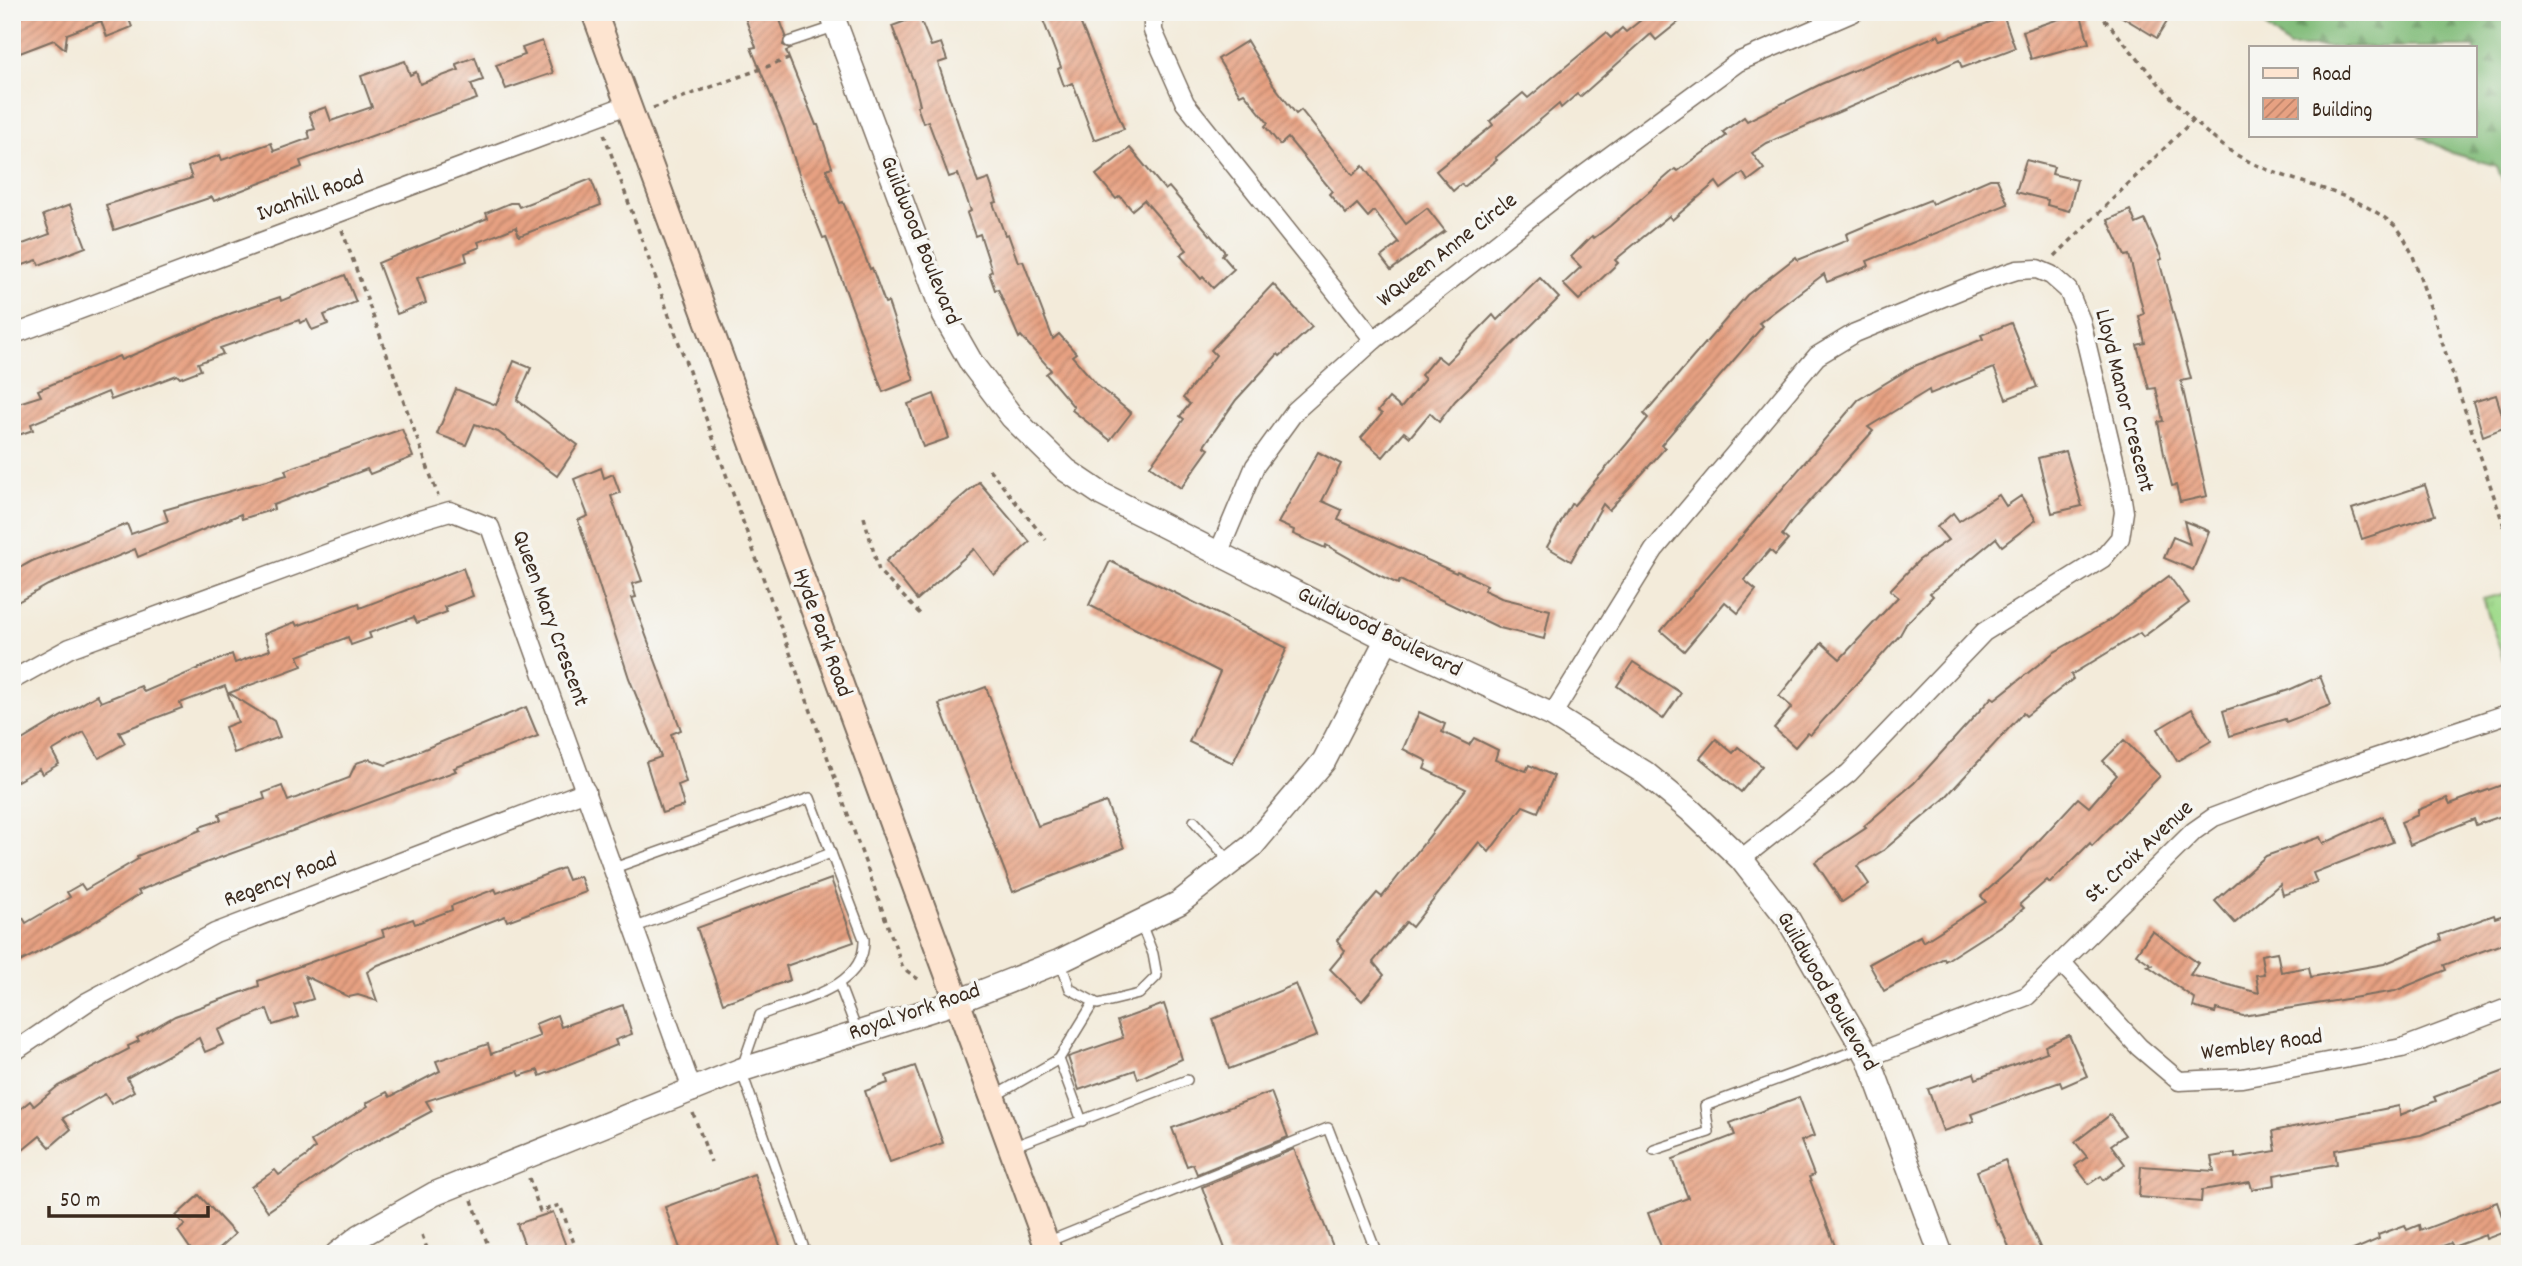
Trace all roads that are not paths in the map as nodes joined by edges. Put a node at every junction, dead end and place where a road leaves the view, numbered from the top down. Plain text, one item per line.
1 (594, 12) edge
2 (1153, 12) edge
3 (1854, 12) edge
4 (833, 19) edge
5 (789, 42) dead end
6 (629, 111) junction
7 (12, 335) edge
8 (1374, 340) junction
9 (1218, 554) junction
10 (1387, 639) junction
11 (12, 680) edge
12 (2510, 713) edge
13 (1552, 715) junction
14 (586, 791) junction
15 (1194, 821) dead end
16 (831, 853) junction
17 (1741, 859) junction
18 (1231, 862) junction
19 (614, 868) junction
20 (1140, 922) junction
21 (636, 927) junction
22 (1060, 961) junction
23 (2062, 963) junction
24 (839, 984) junction
25 (956, 1002) junction
26 (1094, 1002) junction
27 (2510, 1007) edge
28 (858, 1033) junction
29 (1865, 1052) junction
30 (12, 1053) edge
31 (1059, 1059) junction
32 (741, 1070) junction
33 (1187, 1080) dead end
34 (690, 1093) junction
35 (992, 1098) junction
36 (1082, 1121) junction
37 (1011, 1148) junction
38 (1654, 1150) dead end
39 (1048, 1248) edge
40 (337, 1254) edge
41 (806, 1254) edge
42 (1377, 1254) edge
43 (1941, 1254) edge

1 - 6 main road, Hyde Park Road
2 - 8 street, WQueen Anne Circle
3 - 8 street, WQueen Anne Circle
4 - 5 lane
4 - 9 street, Guildwood Boulevard
6 - 7 street, Ivanhill Road
6 - 25 main road, Hyde Park Road
8 - 9 street
9 - 10 street, Guildwood Boulevard
10 - 13 street, Guildwood Boulevard
10 - 18 street, Royal York Road
11 - 14 street, Queen Mary Crescent
12 - 23 street, St. Croix Avenue
13 - 17 street, Guildwood Boulevard
13 - 17 street, Lloyd Manor Crescent
14 - 19 street, Queen Mary Crescent
14 - 30 street, Regency Road
15 - 18 lane
16 - 19 lane
16 - 21 lane
16 - 24 lane
17 - 29 street, Guildwood Boulevard
18 - 20 street, Royal York Road
19 - 21 street, Queen Mary Crescent
20 - 22 street, Royal York Road
20 - 26 lane
21 - 34 street, Queen Mary Crescent
22 - 25 street, Royal York Road
22 - 26 lane
23 - 27 street, Wembley Road
23 - 29 street, St. Croix Avenue
24 - 28 lane
24 - 32 lane
25 - 28 street, Royal York Road
25 - 35 main road, Hyde Park Road
26 - 31 lane
28 - 32 street, Royal York Road
29 - 38 lane
29 - 43 street, Guildwood Boulevard
31 - 35 lane
31 - 36 lane
32 - 34 street, Royal York Road
32 - 41 lane
33 - 36 lane
34 - 40 street, Royal York Road
35 - 37 main road, Hyde Park Road
36 - 37 lane
37 - 39 main road, Hyde Park Road
39 - 42 lane

